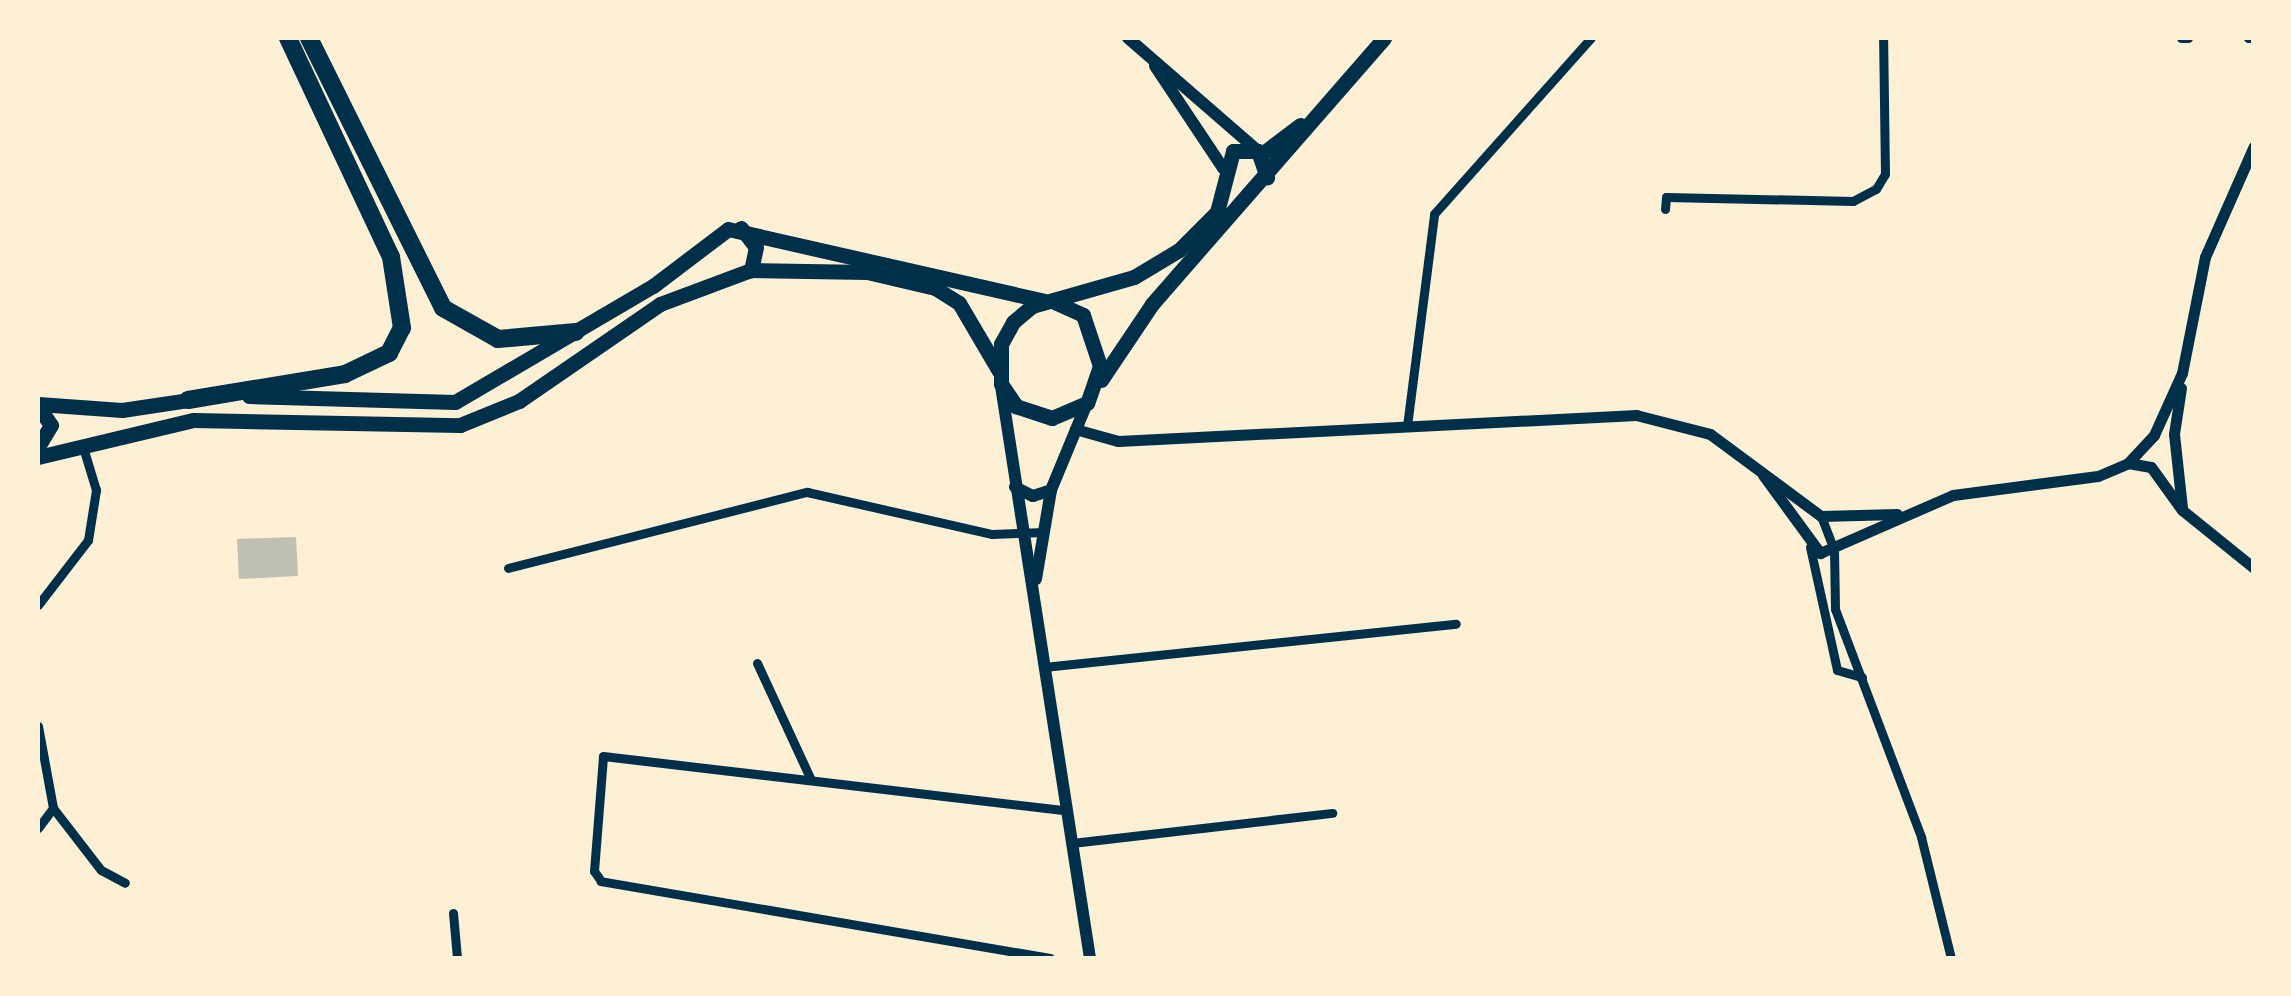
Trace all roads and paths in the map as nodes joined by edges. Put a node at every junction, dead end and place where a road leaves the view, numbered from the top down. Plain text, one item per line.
1 (288, 38) edge
2 (308, 38) edge
3 (1128, 38) edge
4 (1384, 38) edge
5 (1591, 38) edge
6 (1883, 38) edge
7 (1144, 52) junction
8 (1326, 104) junction
9 (2254, 146) edge
10 (1260, 152) junction
11 (1224, 173) junction
12 (1266, 177) junction
13 (1254, 190) junction
14 (1665, 203) dead end
15 (741, 228) junction
16 (751, 270) junction
17 (1048, 301) junction
18 (576, 332) junction
19 (2182, 374) junction
20 (1000, 378) junction
21 (1091, 396) junction
22 (188, 400) junction
23 (38, 405) edge
24 (1407, 426) junction
25 (1075, 429) junction
26 (77, 446) junction
27 (38, 447) edge
28 (38, 457) edge
29 (1755, 463) junction
30 (2128, 463) junction
31 (1014, 487) junction
32 (1051, 490) junction
33 (2182, 510) junction
34 (1897, 514) junction
35 (1821, 516) junction
36 (1044, 532) junction
37 (1020, 533) junction
38 (1810, 547) junction
39 (1834, 550) junction
40 (508, 568) dead end
41 (2254, 568) edge
42 (1034, 586) junction
43 (38, 604) edge
44 (1456, 624) dead end
45 (757, 664) dead end
46 (1044, 667) junction
47 (1862, 677) junction
48 (38, 726) edge
49 (812, 780) junction
50 (53, 808) junction
51 (1065, 810) junction
52 (1332, 812) dead end
53 (38, 828) edge
54 (1072, 842) junction
55 (124, 883) dead end
56 (454, 913) dead end
57 (457, 958) edge
58 (1050, 958) edge
59 (1090, 958) edge
60 (1951, 958) edge

1 - 22 highway
2 - 18 highway
3 - 7 main road
4 - 8 main road
5 - 24 street
6 - 14 street
7 - 10 main road
7 - 11 main road
8 - 10 main road
8 - 12 main road
9 - 19 street
10 - 11 main road
10 - 12 main road
11 - 13 main road
11 - 17 main road
12 - 13 main road
13 - 21 main road
15 - 16 main road
15 - 17 main road
15 - 18 main road
16 - 20 main road
16 - 26 main road
17 - 20 main road
17 - 21 main road
18 - 22 main road
19 - 30 street
19 - 33 street
20 - 21 main road
20 - 31 main road
21 - 25 main road
22 - 23 main road
23 - 27 main road
24 - 25 street
24 - 29 street
25 - 32 main road
26 - 27 main road
26 - 28 main road
26 - 43 street
29 - 35 street
29 - 38 street
30 - 33 street
30 - 34 street
31 - 32 main road
31 - 37 main road
32 - 36 main road
33 - 41 street
34 - 35 street
34 - 39 street
35 - 39 street
36 - 37 street
36 - 42 main road
37 - 40 street
37 - 42 main road
38 - 39 street
38 - 47 street
39 - 47 street
42 - 46 main road
44 - 46 street
45 - 49 street
46 - 51 main road
47 - 60 street
48 - 50 street
49 - 51 street
49 - 58 street
50 - 53 street
50 - 55 street
51 - 54 main road
52 - 54 street
54 - 59 main road
56 - 57 street

